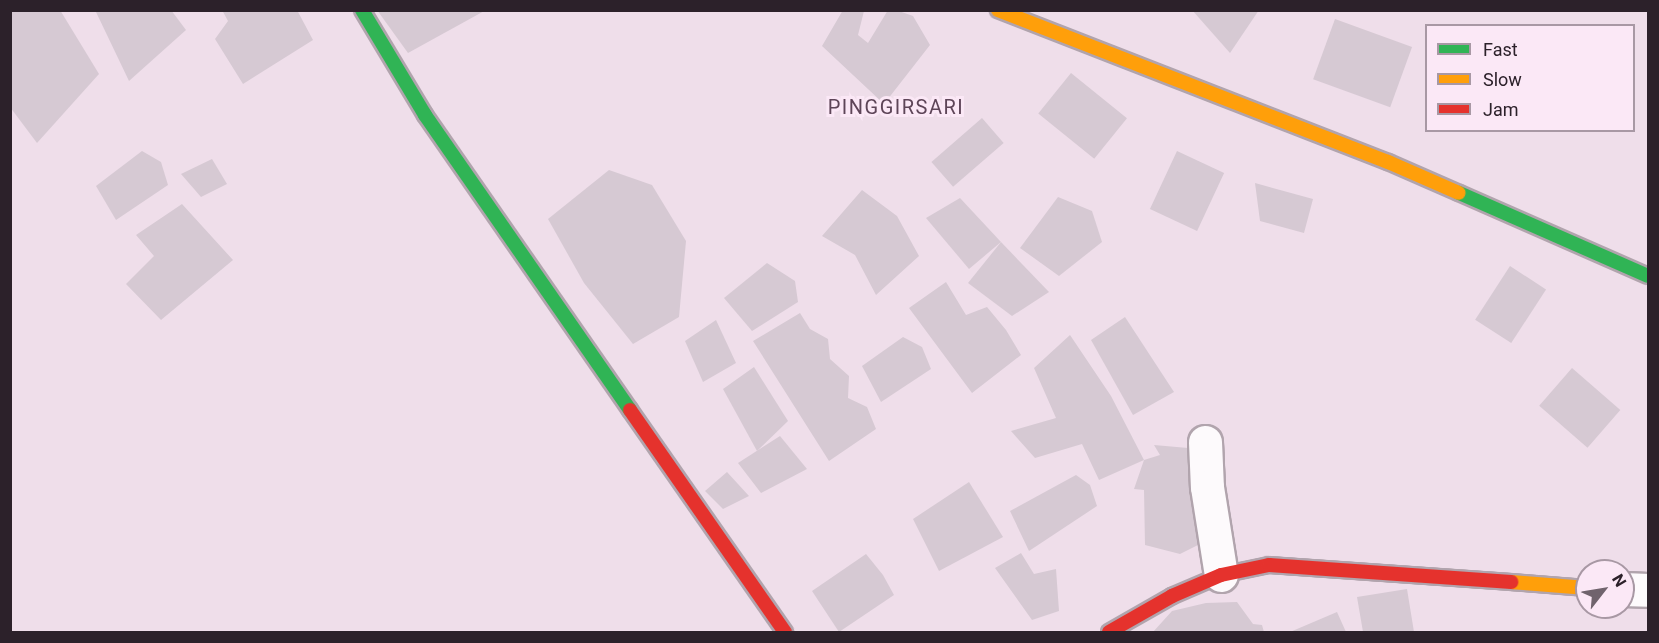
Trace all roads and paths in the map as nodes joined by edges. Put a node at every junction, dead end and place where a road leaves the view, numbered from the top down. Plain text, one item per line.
1 (362, 10) edge
2 (998, 10) edge
3 (1648, 276) edge
4 (1205, 442) dead end
5 (1221, 576) junction
6 (1575, 587) edge
7 (785, 633) edge
8 (1109, 633) edge

1 - 7 street
2 - 3 street
4 - 5 street
5 - 6 street
5 - 8 street

